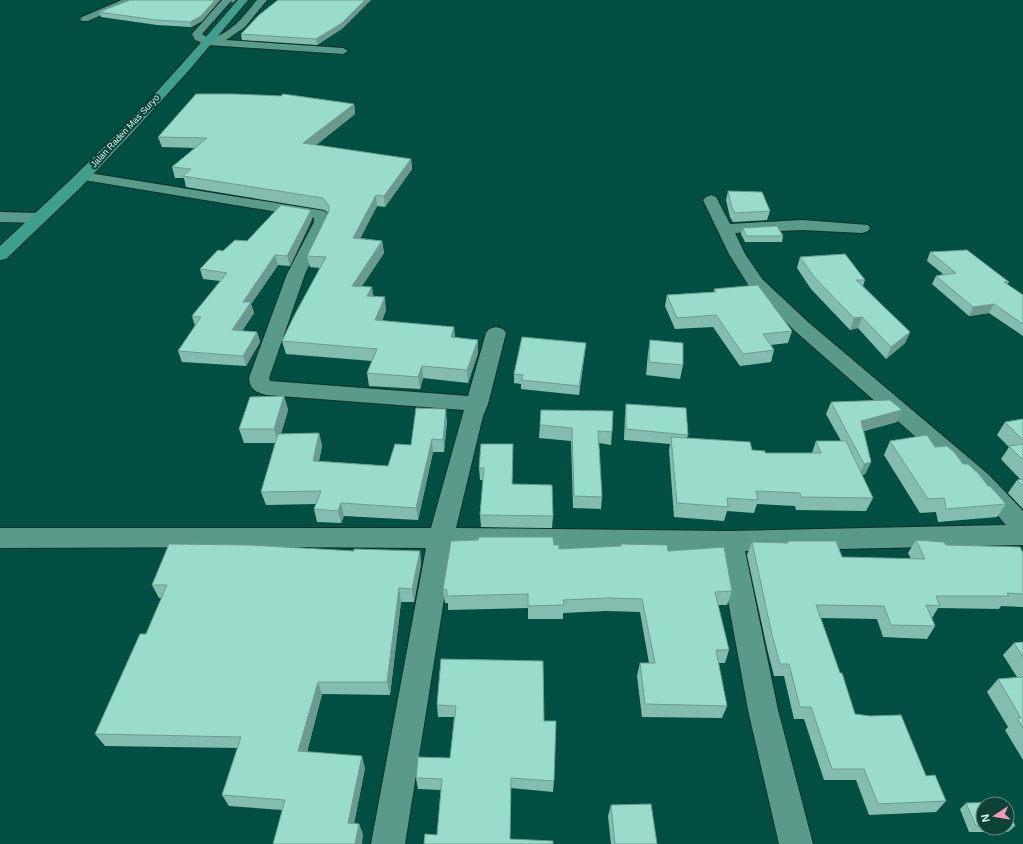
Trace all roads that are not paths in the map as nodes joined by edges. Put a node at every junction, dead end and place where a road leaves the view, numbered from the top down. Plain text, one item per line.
1 (130, 0) edge
2 (227, 0) edge
3 (244, 0) edge
4 (262, 0) edge
5 (85, 20) dead end
6 (208, 42) junction
7 (343, 51) dead end
8 (82, 176) junction
9 (711, 200) dead end
10 (0, 217) edge
11 (39, 218) junction
12 (862, 228) dead end
13 (724, 229) junction
14 (0, 256) edge
15 (496, 333) dead end
16 (477, 404) junction
17 (1023, 527) edge
18 (1023, 535) edge
19 (0, 538) edge
20 (441, 538) junction
21 (730, 541) junction
22 (388, 844) edge
23 (796, 844) edge

1 - 5 street
2 - 6 street
3 - 6 main road, Jalan Raden Mas Suryo
4 - 6 street
6 - 7 street
6 - 8 main road, Jalan Raden Mas Suryo
8 - 11 main road, Jalan Raden Mas Suryo
8 - 16 street
9 - 13 street
10 - 11 street
11 - 14 main road, Jalan Raden Mas Suryo
12 - 13 street
13 - 17 street
15 - 16 street
16 - 20 street
18 - 21 street
19 - 20 street
20 - 21 street
20 - 22 street
21 - 23 street

